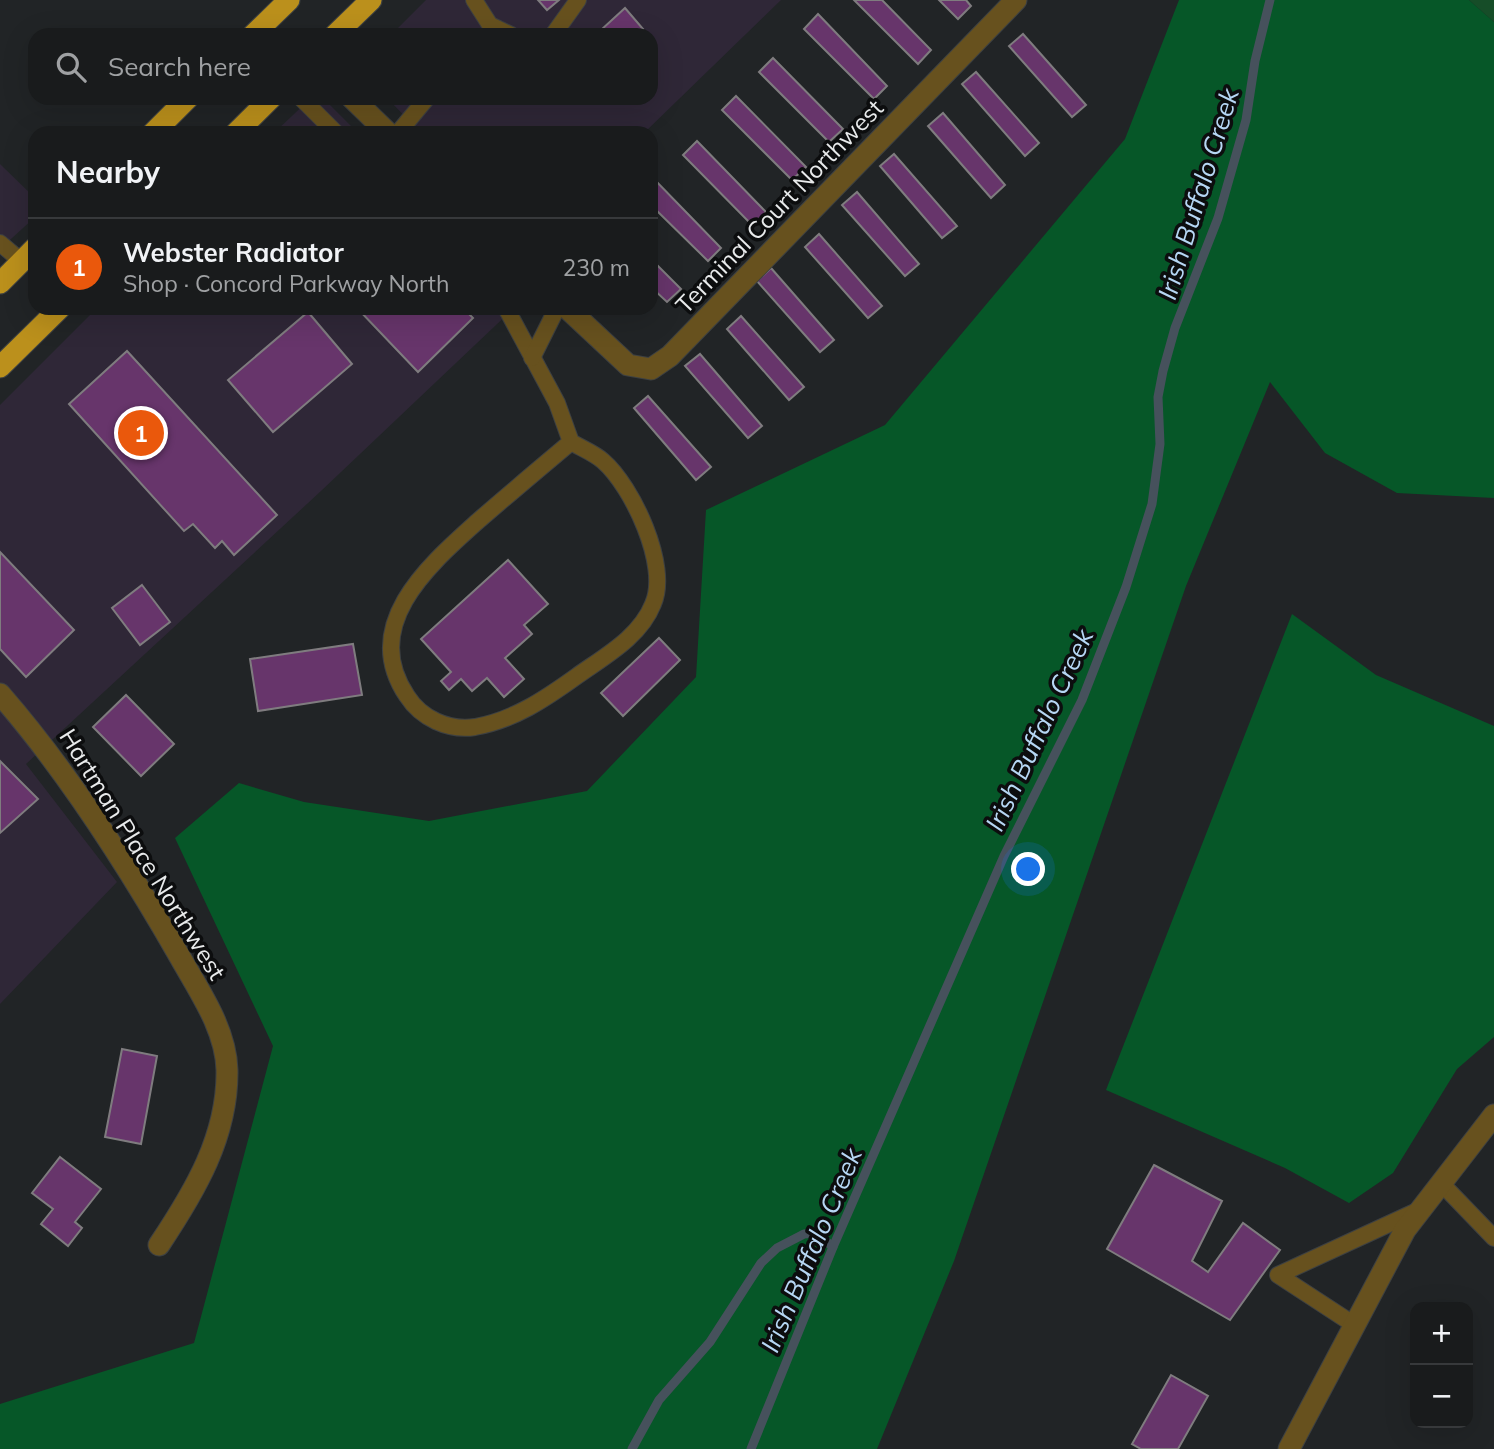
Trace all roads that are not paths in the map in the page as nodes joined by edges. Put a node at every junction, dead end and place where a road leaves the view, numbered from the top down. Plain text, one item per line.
1 (289, 0) edge
2 (371, 0) edge
3 (474, 0) edge
4 (578, 0) edge
5 (1016, 0) edge
6 (260, 28) edge
7 (342, 28) edge
8 (484, 28) edge
9 (558, 28) edge
10 (181, 105) edge
11 (264, 105) edge
12 (308, 105) edge
13 (359, 105) edge
14 (421, 105) edge
15 (160, 126) edge
16 (243, 126) edge
17 (329, 126) edge
18 (381, 126) edge
19 (404, 126) edge
20 (0, 243) edge
21 (28, 255) edge
22 (0, 283) edge
23 (53, 315) edge
24 (510, 315) edge
25 (554, 315) edge
26 (574, 315) edge
27 (532, 358) junction
28 (0, 368) edge
29 (571, 442) junction
30 (0, 694) edge
31 (1494, 1115) edge
32 (1441, 1183) junction
33 (1421, 1209) junction
34 (1494, 1238) edge
35 (159, 1245) dead end
36 (1353, 1324) junction
37 (1289, 1449) edge

1 - 6 highway
2 - 7 highway
3 - 8 lane
4 - 9 lane
5 - 26 street, Terminal Court Northwest
10 - 15 highway
11 - 16 highway
12 - 17 lane
13 - 18 street
14 - 19 lane
20 - 21 lane
21 - 22 highway
23 - 28 highway
24 - 27 lane
25 - 27 lane
27 - 29 lane
29 - 29 lane
30 - 35 street, Hartman Place Northwest
31 - 32 street
32 - 33 street
32 - 34 lane
33 - 36 street
33 - 36 lane
36 - 37 street

